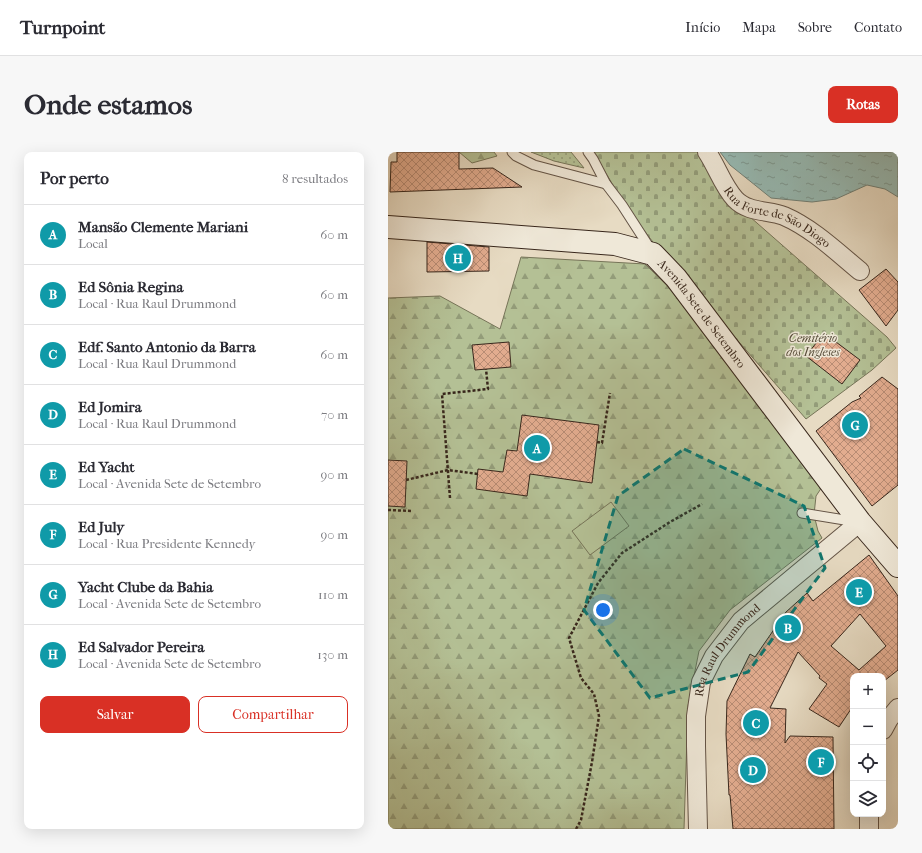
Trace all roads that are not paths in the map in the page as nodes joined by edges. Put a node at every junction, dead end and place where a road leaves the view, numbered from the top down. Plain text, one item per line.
1 (512, 152) edge
2 (588, 152) edge
3 (707, 152) edge
4 (606, 184) junction
5 (388, 227) edge
6 (653, 254) junction
7 (860, 271) dead end
8 (802, 513) dead end
9 (860, 522) junction
10 (898, 566) edge
11 (898, 708) edge
12 (886, 724) edge
13 (869, 817) edge
14 (698, 829) edge
15 (869, 829) edge

1 - 4 lane
2 - 4 lane
3 - 7 street, Rua Forte de São Diogo
4 - 6 lane
5 - 6 main road, Avenida Sete de Setembro
6 - 9 main road, Avenida Sete de Setembro
8 - 9 lane
9 - 10 main road, Avenida Sete de Setembro
9 - 14 street, Rua Raul Drummond
11 - 12 street
13 - 15 street

